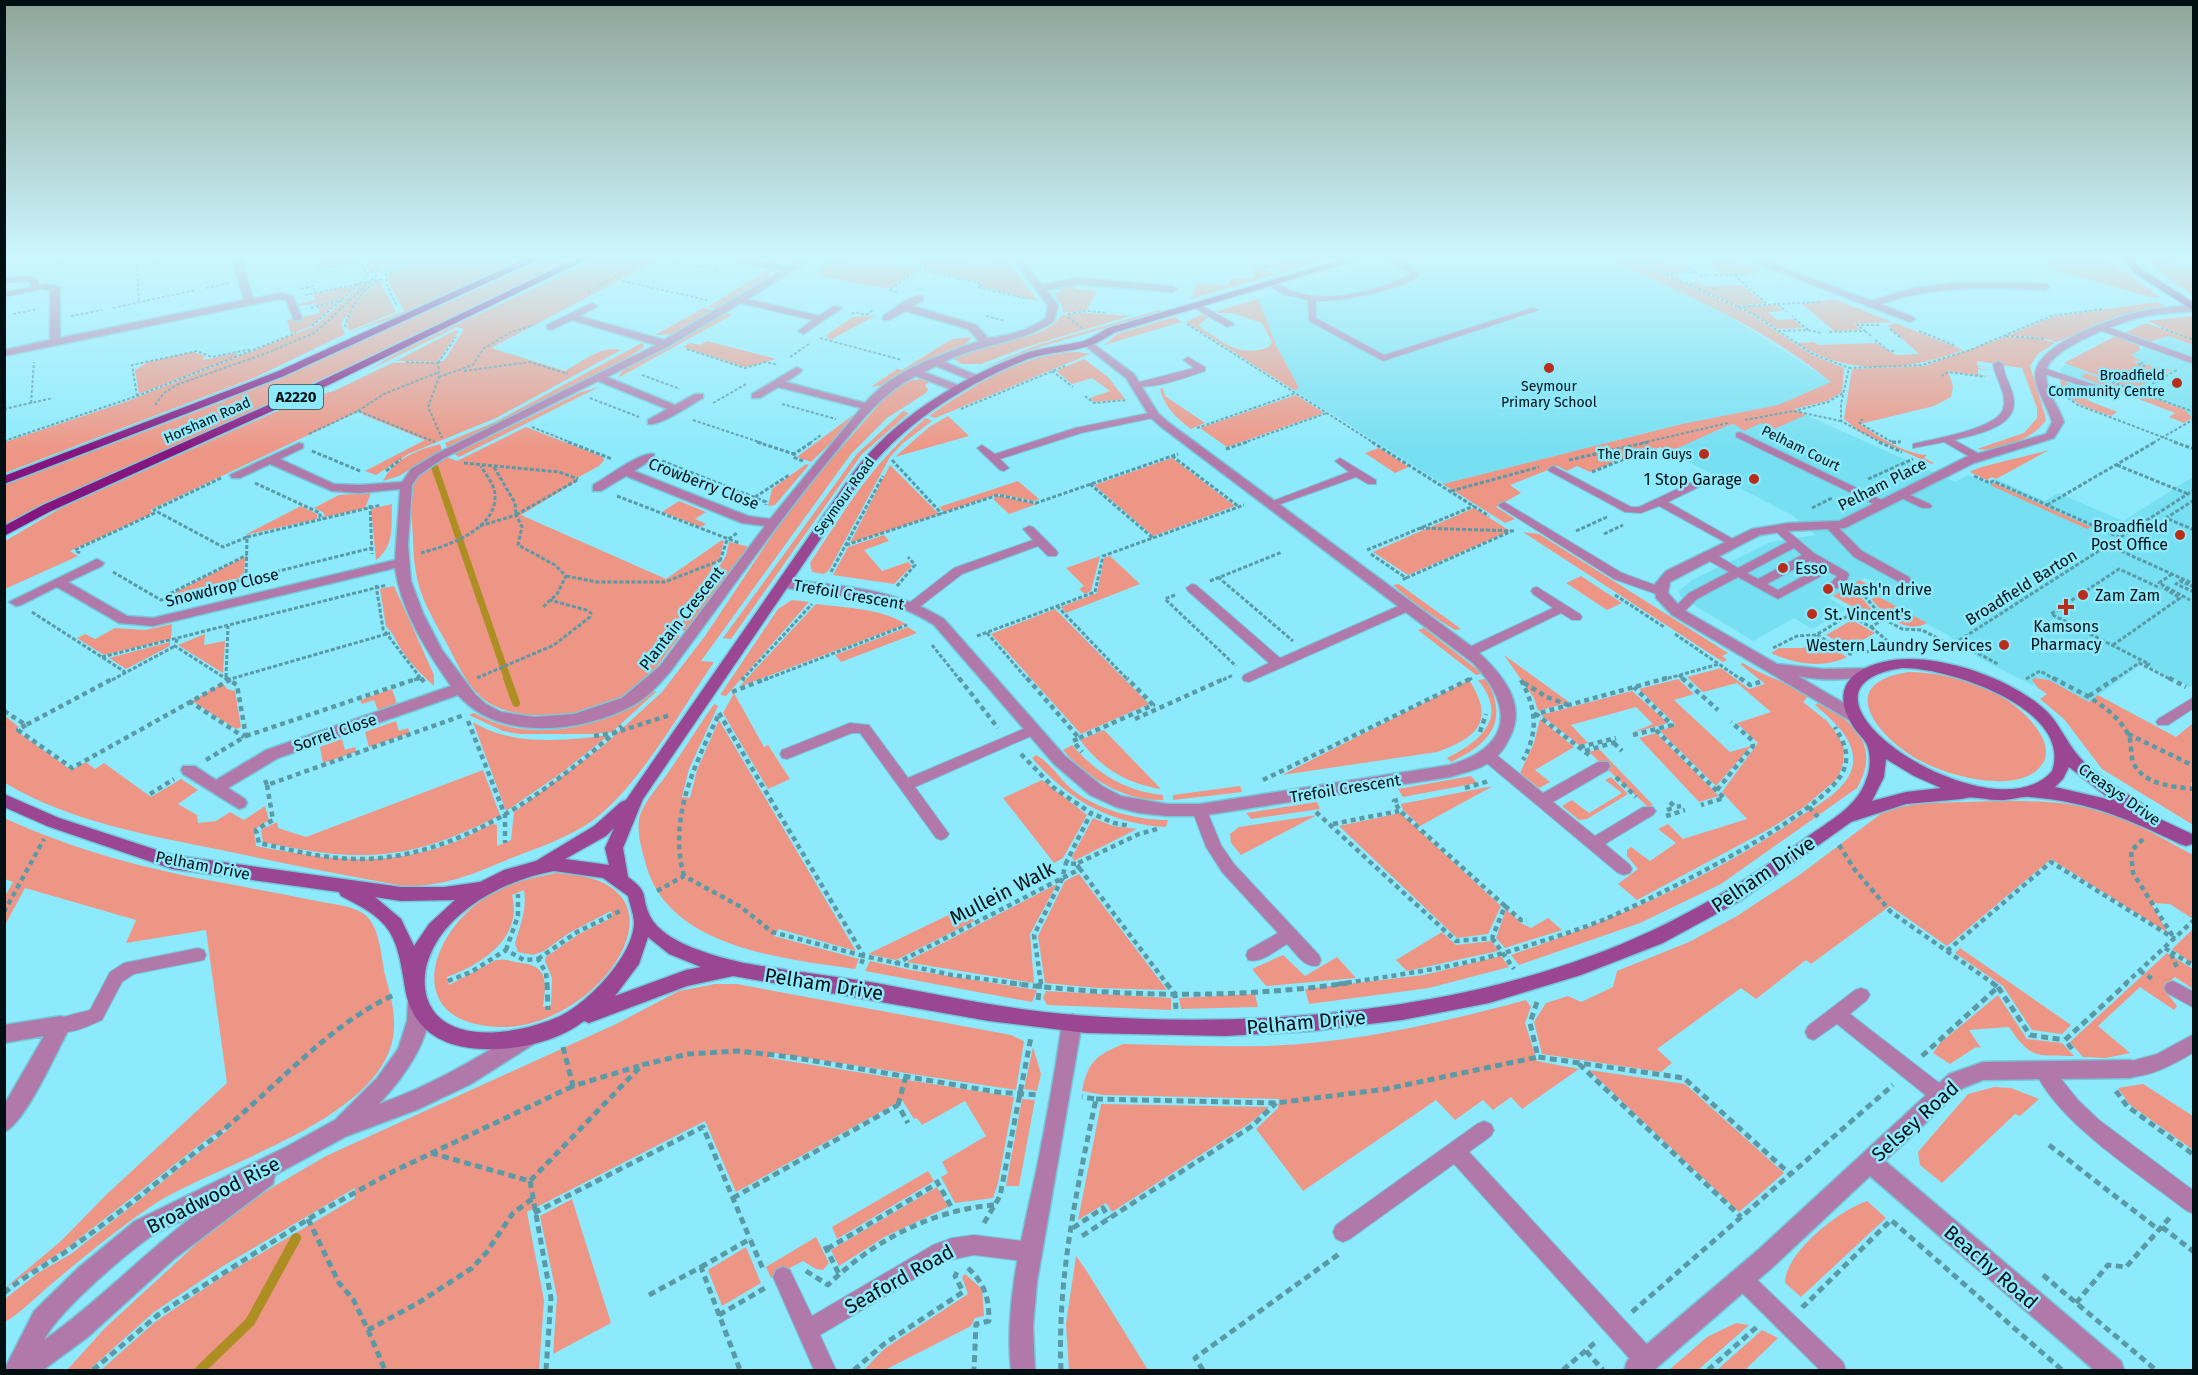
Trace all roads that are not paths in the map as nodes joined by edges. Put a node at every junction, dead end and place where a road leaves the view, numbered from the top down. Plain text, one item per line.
1 (55, 322) edge
2 (151, 322) edge
3 (395, 322) edge
4 (452, 322) edge
5 (561, 322) edge
6 (589, 322) edge
7 (703, 322) edge
8 (816, 322) edge
9 (956, 322) edge
10 (1046, 322) edge
11 (1141, 322) edge
12 (1225, 322) edge
13 (1318, 322) edge
14 (1496, 322) edge
15 (2117, 322) edge
16 (1230, 325) dead end
17 (551, 327) dead end
18 (2102, 328) junction
19 (803, 331) dead end
20 (55, 342) junction
21 (985, 342) junction
22 (1090, 342) junction
23 (665, 344) junction
24 (4, 353) edge
25 (1188, 360) dead end
26 (2193, 361) edge
27 (936, 362) junction
28 (1998, 364) dead end
29 (914, 367) junction
30 (1202, 369) junction
31 (797, 370) dead end
32 (2041, 370) junction
33 (1213, 376) dead end
34 (599, 378) junction
35 (977, 379) junction
36 (777, 383) junction
37 (1137, 384) junction
38 (2097, 387) dead end
39 (959, 389) junction
40 (699, 396) road end
41 (756, 396) road end
42 (868, 407) junction
43 (676, 409) junction
44 (1155, 415) junction
45 (652, 422) road end
46 (1740, 435) dead end
47 (1945, 439) junction
48 (299, 446) road end
49 (1917, 446) road end
50 (982, 448) dead end
51 (650, 456) road end
52 (993, 458) junction
53 (1978, 458) junction
54 (270, 459) junction
55 (1340, 461) dead end
56 (1551, 467) road end
57 (1004, 468) dead end
58 (625, 471) junction
59 (1357, 472) junction
60 (236, 475) road end
61 (1707, 478) dead end
62 (4, 480) edge
63 (1372, 482) dead end
64 (406, 485) junction
65 (597, 488) road end
66 (1901, 494) junction
67 (1658, 501) junction
68 (1271, 504) junction
69 (1882, 504) junction
70 (1504, 505) dead end
71 (1926, 506) dead end
72 (772, 523) junction
73 (1831, 526) junction
74 (1778, 528) junction
75 (1029, 529) dead end
76 (4, 532) edge
77 (1040, 541) junction
78 (1734, 543) junction
79 (1795, 543) junction
80 (1052, 553) dead end
81 (1708, 555) junction
82 (1810, 556) junction
83 (402, 560) junction
84 (97, 563) road end
85 (1829, 567) junction
86 (1737, 572) junction
87 (1905, 580) dead end
88 (58, 582) junction
89 (784, 583) junction
90 (1758, 584) junction
91 (1835, 585) dead end
92 (1192, 588) dead end
93 (1537, 591) dead end
94 (1659, 591) junction
95 (1778, 595) junction
96 (1790, 601) dead end
97 (16, 602) road end
98 (913, 606) junction
99 (1407, 607) junction
100 (1562, 608) junction
101 (1677, 612) junction
102 (1576, 617) dead end
103 (1470, 652) junction
104 (1762, 658) junction
105 (1278, 664) junction
106 (1867, 671) junction
107 (1245, 674) road end
108 (458, 687) junction
109 (2193, 701) edge
110 (1854, 716) junction
111 (2163, 722) dead end
112 (1033, 730) junction
113 (1875, 742) junction
114 (2059, 743) junction
115 (787, 754) dead end
116 (1488, 756) junction
117 (1603, 766) road end
118 (189, 770) road end
119 (905, 785) junction
120 (217, 787) junction
121 (2006, 793) junction
122 (636, 797) junction
123 (4, 800) edge
124 (1542, 801) junction
125 (239, 803) dead end
126 (1200, 810) junction
127 (1648, 811) road end
128 (1833, 826) junction
129 (941, 834) dead end
130 (2190, 841) edge
131 (1594, 843) junction
132 (535, 867) junction
133 (1624, 869) dead end
134 (620, 876) junction
135 (339, 887) junction
136 (486, 888) junction
137 (644, 922) junction
138 (1288, 935) junction
139 (198, 955) dead end
140 (1254, 955) dead end
141 (1313, 960) dead end
142 (734, 970) junction
143 (2173, 988) dead end
144 (410, 993) junction
145 (1861, 994) dead end
146 (2193, 1001) edge
147 (1836, 1014) junction
148 (1072, 1023) junction
149 (61, 1025) junction
150 (556, 1026) junction
151 (1814, 1032) dead end
152 (4, 1034) edge
153 (527, 1038) junction
154 (2193, 1042) edge
155 (2130, 1069) joint
156 (2044, 1071) junction
157 (1940, 1095) junction
158 (4, 1122) edge
159 (340, 1128) junction
160 (1484, 1130) dead end
161 (1455, 1151) junction
162 (294, 1154) junction
163 (1870, 1162) junction
164 (2190, 1201) edge
165 (1343, 1232) road end
166 (1031, 1252) junction
167 (1743, 1278) junction
168 (776, 1281) road end
169 (807, 1331) junction
170 (1641, 1366) edge
171 (15, 1371) edge
172 (23, 1371) edge
173 (825, 1371) edge
174 (1023, 1371) edge
175 (1835, 1371) edge
176 (2112, 1371) edge

1 - 20 street
2 - 20 street
3 - 62 main road, Horsham Road / A2220
4 - 76 main road, Horsham Road / A2220
5 - 17 street
6 - 23 street
7 - 23 street
8 - 19 street
9 - 21 street
10 - 21 street, Plantain Crescent
11 - 22 street, Seymour Road
12 - 16 lane
13 - 14 lane
15 - 18 street
18 - 26 lane
18 - 32 street
20 - 24 street
21 - 27 street, Plantain Crescent
22 - 35 street, Seymour Road
22 - 37 street
23 - 34 street
25 - 30 lane
27 - 29 street, Plantain Crescent
27 - 35 street
28 - 47 lane
29 - 39 street
29 - 42 street, Plantain Crescent
30 - 33 lane
30 - 37 lane
31 - 36 street
32 - 38 lane
32 - 53 street, Pelham Place
34 - 43 street
34 - 64 street
35 - 39 street, Seymour Road
36 - 41 street
36 - 42 street
37 - 44 street
39 - 89 street, Seymour Road
40 - 43 street
42 - 72 street, Plantain Crescent
43 - 45 street
44 - 52 lane
44 - 68 street
46 - 69 lane, Pelham Court
47 - 49 lane
47 - 53 lane
48 - 54 street
50 - 52 lane
51 - 58 street
52 - 57 lane
53 - 66 street, Pelham Place
54 - 60 street
54 - 64 street
55 - 59 lane
56 - 67 lane
58 - 65 street
58 - 72 street, Crowberry Close
59 - 63 lane
59 - 68 lane
61 - 67 lane
64 - 83 street, Plantain Crescent
66 - 69 street, Pelham Place
66 - 71 lane
67 - 78 lane
68 - 99 street
69 - 73 street, Pelham Place
70 - 94 lane
72 - 108 street, Plantain Crescent
73 - 74 street, Pelham Place
73 - 87 lane
74 - 78 street, Pelham Place
74 - 79 lane
75 - 77 lane
77 - 80 lane
77 - 98 lane, Trefoil Crescent
78 - 81 street, Pelham Place
79 - 82 lane
79 - 86 lane
81 - 86 lane
81 - 94 street, Pelham Place
82 - 85 lane
82 - 90 lane
83 - 88 street, Snowdrop Close
83 - 108 street, Plantain Crescent
84 - 88 street
85 - 91 lane
85 - 95 lane
86 - 90 lane
86 - 101 lane
88 - 97 street
89 - 98 street, Trefoil Crescent
89 - 122 street, Seymour Road
90 - 95 lane
92 - 105 lane
93 - 100 lane
94 - 101 street
95 - 96 lane
98 - 112 street, Trefoil Crescent
99 - 103 street
99 - 105 lane
100 - 102 lane
100 - 103 lane
101 - 104 street
103 - 116 street
104 - 106 street
104 - 110 street
105 - 107 lane
106 - 110 street
106 - 114 street, Creasys Drive
108 - 120 street, Sorrel Close
109 - 111 lane
110 - 113 street
112 - 119 lane
112 - 126 street, Trefoil Crescent
113 - 121 street
113 - 128 street, Pelham Drive
114 - 121 street
114 - 130 street, Creasys Drive
115 - 119 lane
116 - 124 lane
116 - 126 street, Trefoil Crescent
117 - 124 lane
118 - 120 street
119 - 129 lane
120 - 125 street
121 - 128 street, Pelham Drive
121 - 130 street, Creasys Drive
122 - 132 street, Seymour Road
122 - 134 street, Seymour Road
123 - 135 street, Pelham Drive
124 - 131 lane
126 - 138 lane
127 - 131 lane
128 - 148 street, Pelham Drive
131 - 133 lane
132 - 134 street
132 - 136 street
134 - 137 street
135 - 136 street, Pelham Drive
135 - 144 street, Pelham Drive
136 - 144 street
137 - 142 street, Pelham Drive
137 - 150 street
138 - 140 lane
138 - 141 lane
139 - 149 lane
142 - 148 street, Pelham Drive
142 - 150 street, Pelham Drive
143 - 146 lane
144 - 153 street
144 - 159 street, Broadwood Rise
145 - 147 lane
147 - 151 lane
147 - 157 lane
148 - 166 street
149 - 152 street
149 - 158 street
150 - 153 street
153 - 159 street, Broadwood Rise
154 - 155 lane
155 - 156 street, Selsey Road
156 - 157 street, Selsey Road
156 - 164 lane
157 - 163 street, Selsey Road
159 - 162 street, Broadwood Rise
160 - 161 lane
161 - 165 lane
161 - 170 lane
162 - 171 street, Broadwood Rise
162 - 172 street, Broadwood Rise
163 - 167 street, Selsey Road
163 - 176 street, Beachy Road
166 - 169 lane, Seaford Road
166 - 174 street
167 - 170 street, Selsey Road
167 - 175 lane
168 - 169 lane
169 - 173 lane

